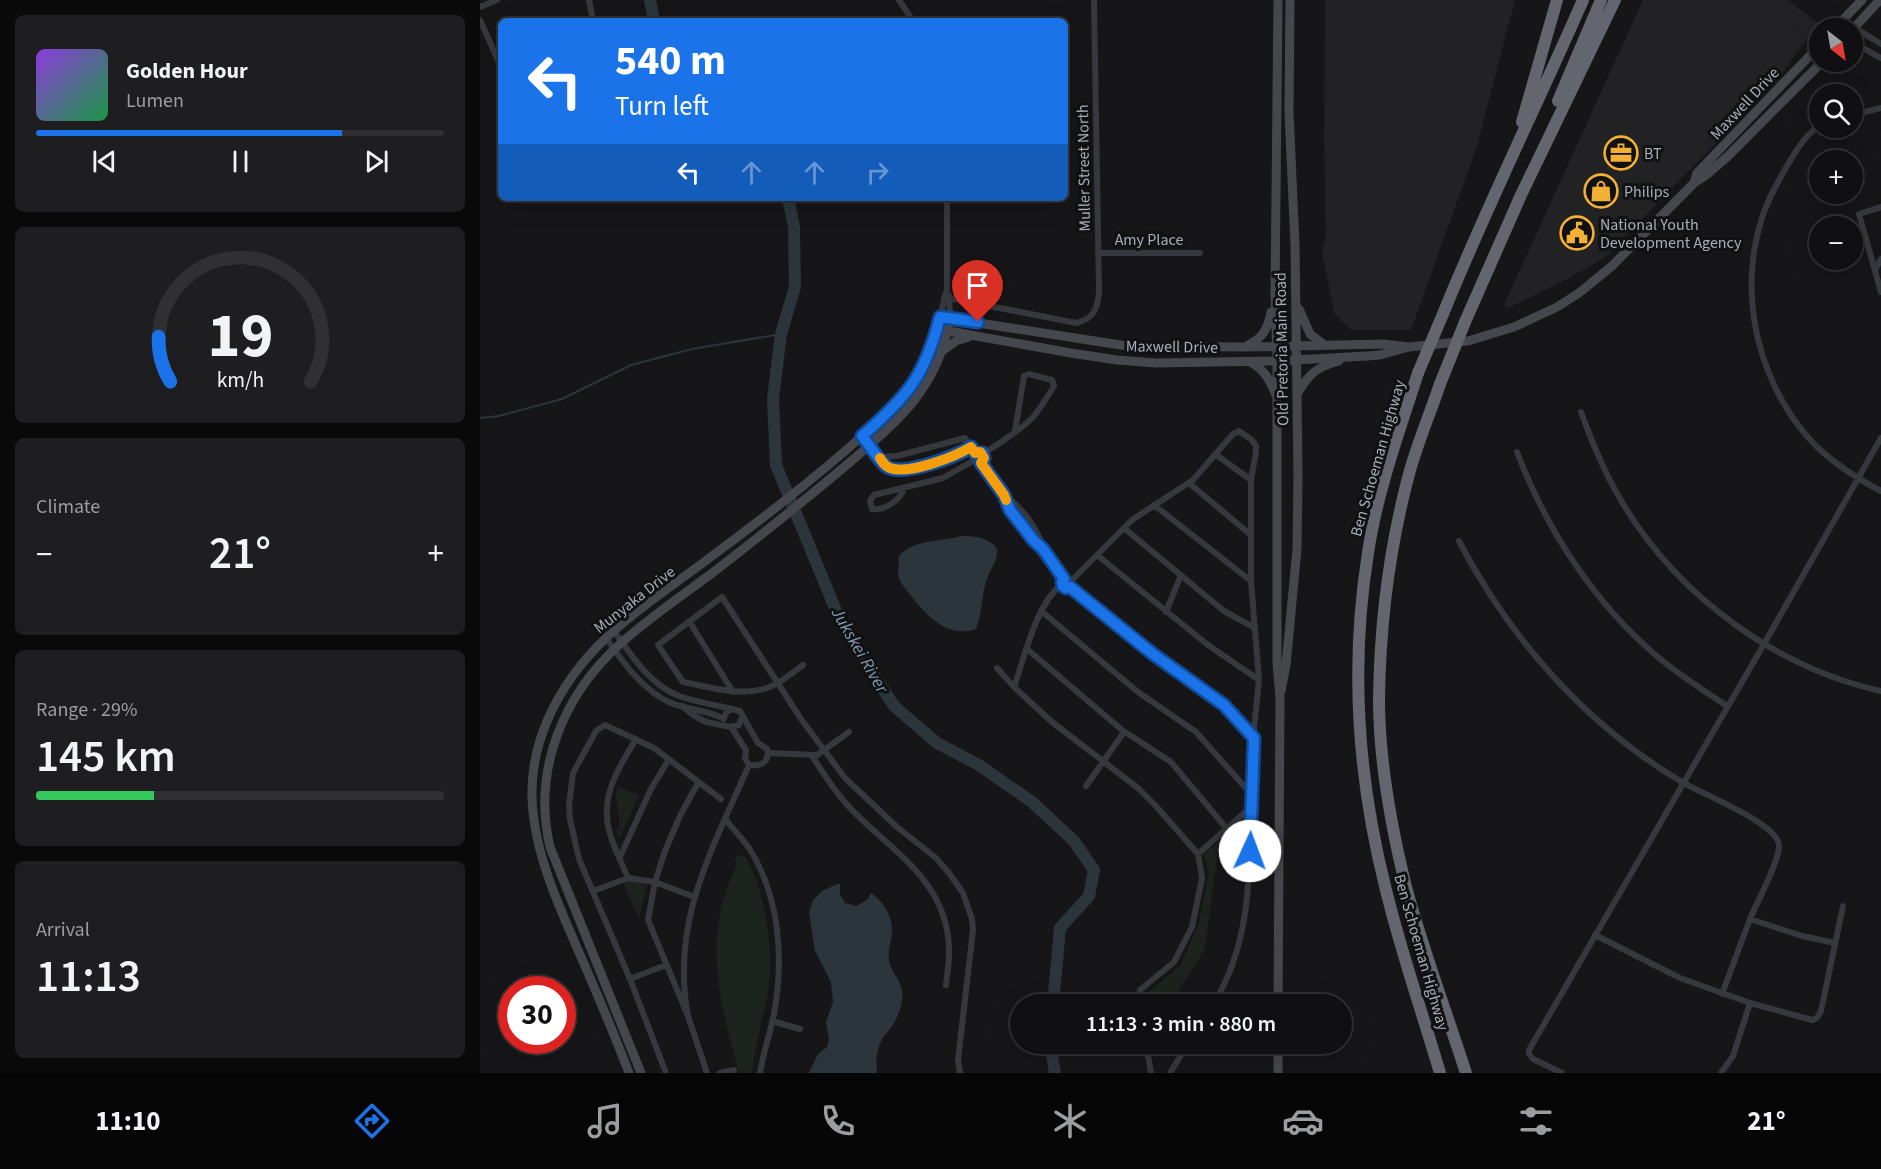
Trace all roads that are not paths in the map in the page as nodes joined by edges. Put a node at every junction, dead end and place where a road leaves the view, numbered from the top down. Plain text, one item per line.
1 (497, 0) edge
2 (589, 0) edge
3 (899, 0) edge
4 (1094, 0) edge
5 (1278, 0) edge
6 (1290, 0) edge
7 (1557, 0) edge
8 (1582, 0) edge
9 (1601, 0) edge
10 (1615, 0) edge
11 (1862, 0) edge
12 (1880, 0) edge
13 (480, 7) edge
14 (592, 18) edge
15 (911, 18) edge
16 (1845, 18) edge
17 (1863, 19) edge
18 (480, 20) edge
19 (1863, 34) edge
20 (1881, 44) edge
21 (1863, 48) edge
22 (1809, 57) edge
23 (1881, 58) edge
24 (498, 60) edge
25 (1812, 72) edge
26 (1881, 108) edge
27 (1863, 112) edge
28 (1809, 136) edge
29 (1501, 182) junction
30 (1694, 183) junction
31 (1521, 195) junction
32 (947, 201) edge
33 (1881, 207) edge
34 (1098, 253) junction
35 (1200, 253) dead end
36 (1881, 259) edge
37 (1875, 270) junction
38 (1881, 292) edge
39 (1275, 295) junction
40 (947, 297) junction
41 (1296, 301) junction
42 (945, 317) junction
43 (937, 329) junction
44 (947, 332) junction
45 (975, 336) junction
46 (1296, 344) junction
47 (1324, 344) junction
48 (1276, 346) junction
49 (1243, 347) junction
50 (1409, 347) junction
51 (940, 353) junction
52 (1361, 356) junction
53 (1296, 359) junction
54 (1277, 361) junction
55 (1248, 362) junction
56 (1297, 394) junction
57 (1277, 400) junction
58 (1581, 412) dead end
59 (1015, 431) junction
60 (862, 436) junction
61 (1881, 438) edge
62 (870, 446) junction
63 (1881, 446) edge
64 (924, 448) junction
65 (973, 450) junction
66 (1517, 453) dead end
67 (1873, 453) junction
68 (983, 454) junction
69 (1215, 454) junction
70 (879, 457) junction
71 (973, 461) junction
72 (981, 463) junction
73 (927, 464) junction
74 (1251, 480) junction
75 (1858, 480) junction
76 (1189, 483) junction
77 (904, 488) junction
78 (1881, 491) edge
79 (1004, 495) junction
80 (1154, 505) junction
81 (1124, 528) junction
82 (1033, 534) junction
83 (1251, 535) junction
84 (1459, 541) dead end
85 (1097, 555) junction
86 (1181, 575) junction
87 (1251, 581) junction
88 (1063, 582) junction
89 (1071, 584) junction
90 (1041, 611) junction
91 (1166, 612) junction
92 (689, 621) junction
93 (1255, 628) junction
94 (614, 631) junction
95 (606, 638) junction
96 (622, 642) junction
97 (1764, 644) junction
98 (614, 649) junction
99 (1028, 649) junction
100 (803, 665) dead end
101 (997, 668) dead end
102 (1259, 680) junction
103 (777, 683) junction
104 (1014, 687) junction
105 (1881, 691) edge
106 (733, 692) junction
107 (1280, 697) junction
108 (682, 706) junction
109 (1727, 706) junction
110 (734, 709) junction
111 (742, 717) junction
112 (724, 718) junction
113 (729, 726) junction
114 (849, 732) dead end
115 (1124, 732) junction
116 (1254, 738) junction
117 (636, 739) junction
118 (758, 743) junction
119 (746, 750) junction
120 (825, 751) junction
121 (768, 753) junction
122 (812, 756) junction
123 (669, 759) junction
124 (1103, 762) junction
125 (749, 765) junction
126 (699, 783) junction
127 (1683, 783) junction
128 (1086, 786) dead end
129 (1252, 795) junction
130 (721, 799) dead end
131 (1251, 807) junction
132 (725, 819) junction
133 (1227, 829) junction
134 (1198, 854) junction
135 (620, 857) junction
136 (628, 878) junction
137 (655, 882) junction
138 (593, 891) junction
139 (693, 897) junction
140 (1843, 906) dead end
141 (1750, 919) junction
142 (1595, 935) junction
143 (1835, 943) junction
144 (666, 965) junction
145 (630, 979) junction
146 (946, 985) dead end
147 (1140, 994) edge
148 (1219, 994) edge
149 (1278, 994) edge
150 (1722, 994) junction
151 (1750, 1003) junction
152 (688, 1016) junction
153 (772, 1022) junction
154 (800, 1029) dead end
155 (1148, 1054) edge
156 (1182, 1054) edge
157 (1278, 1054) edge
158 (734, 1070) dead end
159 (629, 1073) edge
160 (641, 1073) edge
161 (666, 1073) edge
162 (707, 1073) edge
163 (720, 1073) edge
164 (760, 1073) edge
165 (960, 1073) edge
166 (1151, 1073) edge
167 (1170, 1073) edge
168 (1278, 1073) edge
169 (1440, 1073) edge
170 (1466, 1073) edge
171 (1562, 1073) edge
172 (1721, 1073) edge

1 - 13 street
2 - 14 street
3 - 15 street
4 - 34 street, Muller Street North
5 - 39 main road, Old Pretoria Main Road
6 - 41 main road, Old Pretoria Main Road
7 - 29 highway
8 - 29 highway
9 - 31 highway
10 - 31 highway
11 - 16 main road
12 - 17 main road
18 - 24 street
19 - 20 street
21 - 23 street
22 - 30 main road, Maxwell Drive
25 - 30 main road, Maxwell Drive
26 - 27 street
28 - 75 street
29 - 169 highway, Ben Schoeman Highway, bridge
30 - 50 main road, Maxwell Drive
31 - 170 highway, Ben Schoeman Highway, bridge
32 - 40 street
33 - 37 street
34 - 35 street, Amy Place
34 - 40 street, Muller Street North
36 - 37 street
37 - 38 street
39 - 48 main road, Old Pretoria Main Road
39 - 49 main road
40 - 42 street
41 - 46 main road, Old Pretoria Main Road
41 - 47 main road
42 - 43 main road, Munyaka Drive
42 - 44 main road, Munyaka Drive
42 - 49 main road, Maxwell Drive
43 - 44 main road, Maxwell Drive
43 - 60 main road, Munyaka Drive
44 - 45 main road, Maxwell Drive
44 - 51 main road, Munyaka Drive
45 - 51 main road
45 - 55 main road, Maxwell Drive
46 - 47 main road, Maxwell Drive
46 - 48 main road, Maxwell Drive
46 - 53 main road, Old Pretoria Main Road
47 - 50 main road, Maxwell Drive
48 - 49 main road, Maxwell Drive
48 - 54 main road, Old Pretoria Main Road
50 - 52 main road, Maxwell Drive
51 - 62 main road, Munyaka Drive
52 - 53 main road, Maxwell Drive
52 - 56 main road
53 - 54 main road, Maxwell Drive
53 - 56 main road, Old Pretoria Main Road
54 - 55 main road, Maxwell Drive
54 - 57 main road, Old Pretoria Main Road
55 - 57 main road
56 - 107 main road, Old Pretoria Main Road
57 - 107 main road, Old Pretoria Main Road
58 - 97 street
59 - 59 street
59 - 68 street
60 - 62 street
60 - 94 main road, Munyaka Drive
61 - 67 street
62 - 70 street
62 - 96 main road, Munyaka Drive
63 - 67 street
64 - 65 street
64 - 70 street
64 - 73 street
65 - 68 street
65 - 71 street
65 - 73 street
66 - 109 street
67 - 75 street
68 - 72 street
69 - 74 street
69 - 74 street
69 - 76 street
70 - 73 street
71 - 72 street
71 - 77 street
72 - 79 street
74 - 83 street
75 - 78 street
75 - 97 street
76 - 80 street
76 - 83 street
77 - 77 street
79 - 82 street
79 - 82 street
80 - 81 street
80 - 87 street
81 - 85 street
81 - 86 street
82 - 88 street
83 - 87 street
84 - 127 street
85 - 89 street
85 - 91 street
86 - 91 street
86 - 93 street
87 - 93 street
88 - 89 street
88 - 90 street
89 - 116 street
90 - 99 street
90 - 129 street
91 - 102 street
92 - 103 street
92 - 106 street
92 - 106 street
93 - 102 street
94 - 95 main road, Munyaka Drive
94 - 96 street
95 - 98 street
95 - 159 main road, Munyaka Drive
96 - 98 main road, Munyaka Drive
96 - 110 street
97 - 105 street
97 - 109 street
98 - 108 street
98 - 160 main road, Munyaka Drive
99 - 104 street
99 - 115 street
100 - 103 street
101 - 104 street
102 - 116 street
103 - 106 street
103 - 120 street
104 - 124 street
107 - 149 main road, Old Pretoria Main Road
108 - 112 street
108 - 113 street
109 - 127 street
110 - 111 street
110 - 112 street
111 - 113 street
111 - 118 street
112 - 113 street
113 - 119 street
114 - 120 street
115 - 124 street
115 - 133 street
116 - 129 street
117 - 123 street
117 - 135 street
117 - 138 street
118 - 119 street
118 - 121 street
119 - 125 street
120 - 122 street
120 - 165 street
121 - 122 street
121 - 125 street
122 - 146 street
123 - 126 street
123 - 135 street
124 - 128 street
124 - 134 street
125 - 132 street
126 - 130 street
126 - 137 street
127 - 141 street
127 - 142 street
129 - 131 street
131 - 133 street
131 - 148 street
132 - 139 street
132 - 153 street
133 - 134 street
134 - 147 street
135 - 136 street
136 - 137 street
136 - 138 street
137 - 139 street
137 - 144 street
138 - 145 street
139 - 152 street
140 - 143 street
141 - 143 street
141 - 150 street
142 - 150 street
142 - 171 street
143 - 151 street
144 - 145 street
144 - 152 street
145 - 161 street
150 - 151 street
151 - 172 street
152 - 162 street
153 - 154 street
153 - 164 street
155 - 166 street
156 - 167 street
157 - 168 main road
158 - 163 street

